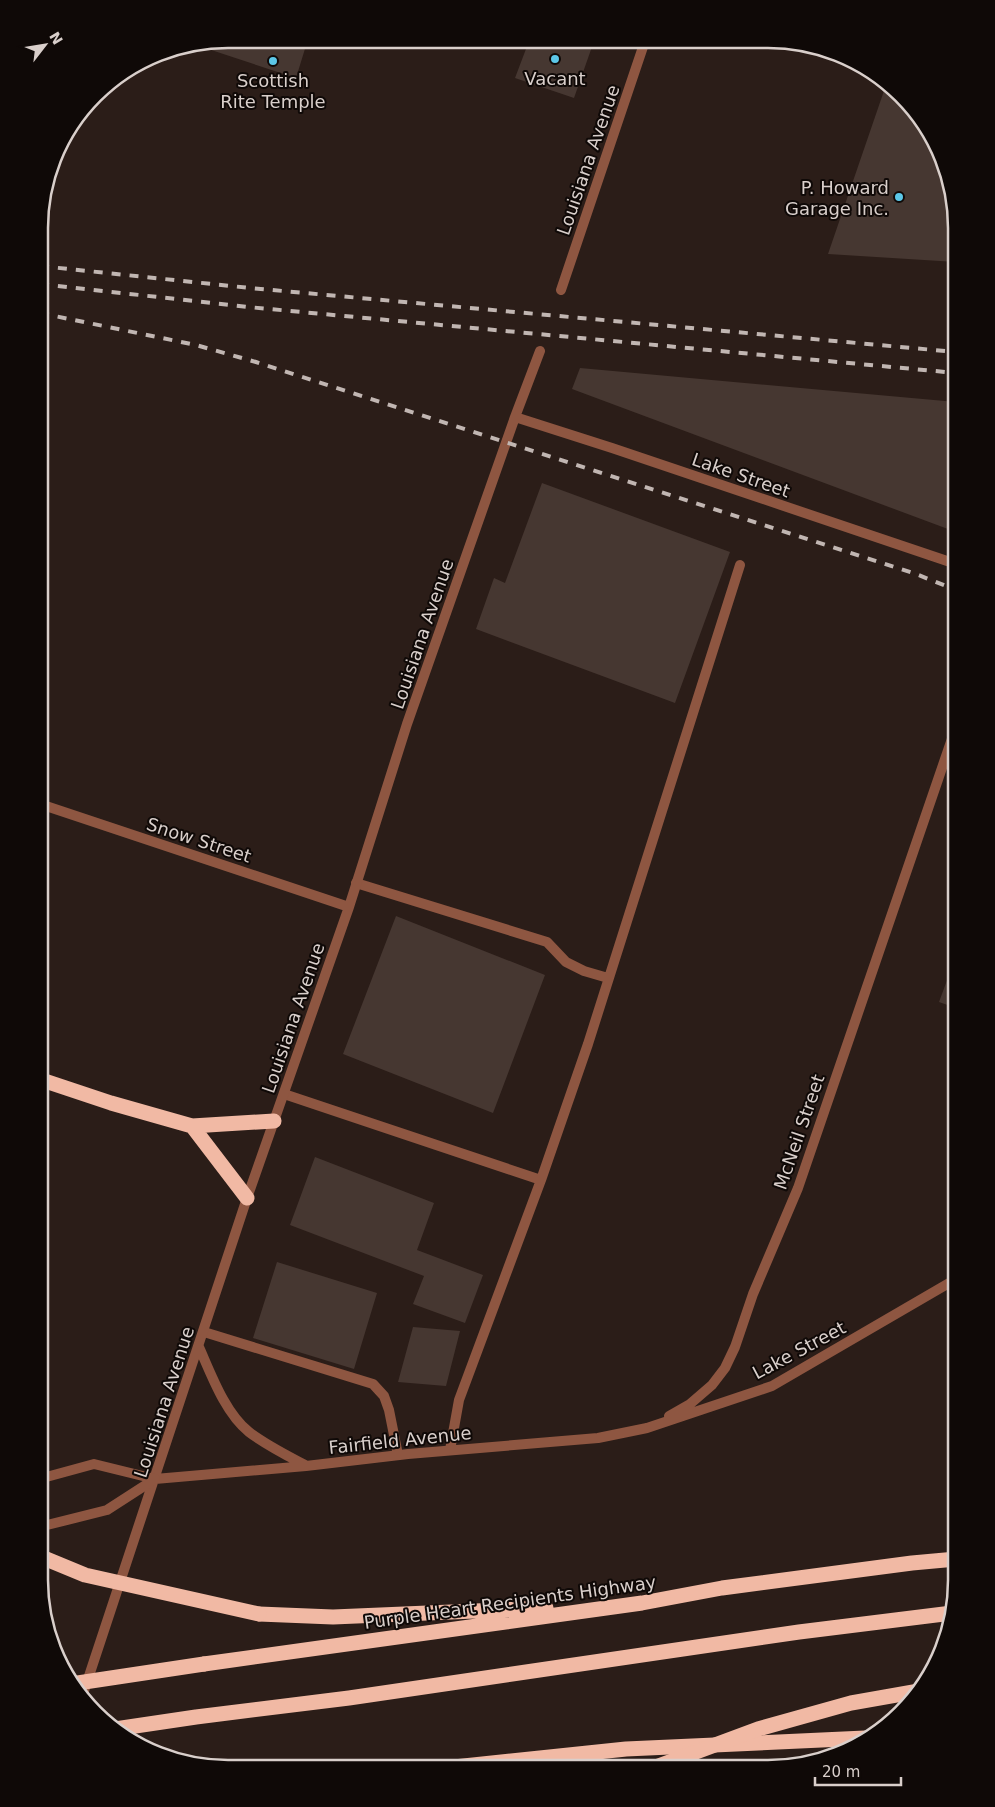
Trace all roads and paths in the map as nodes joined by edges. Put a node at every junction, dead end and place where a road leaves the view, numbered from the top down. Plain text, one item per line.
1 (643, 48) edge
2 (561, 290) dead end
3 (540, 351) dead end
4 (516, 417) junction
5 (948, 561) edge
6 (740, 565) dead end
7 (948, 751) edge
8 (48, 807) edge
9 (356, 883) junction
10 (349, 907) junction
11 (608, 978) junction
12 (48, 1082) edge
13 (284, 1094) junction
14 (274, 1121) junction
15 (192, 1126) junction
16 (541, 1180) junction
17 (247, 1198) junction
18 (948, 1283) edge
19 (204, 1332) junction
20 (199, 1347) junction
21 (648, 1428) junction
22 (450, 1450) junction
23 (398, 1455) junction
24 (306, 1466) junction
25 (48, 1477) edge
26 (155, 1479) junction
27 (48, 1525) edge
28 (48, 1560) edge
29 (948, 1560) edge
30 (642, 1603) junction
31 (944, 1614) edge
32 (80, 1683) edge
33 (85, 1689) edge
34 (907, 1693) edge
35 (125, 1728) edge
36 (851, 1739) edge
37 (521, 1760) edge
38 (675, 1760) edge

1 - 2 street, Louisiana Avenue
3 - 4 street, Louisiana Avenue
4 - 5 street, Lake Street
4 - 9 street, Louisiana Avenue
6 - 11 street
7 - 21 street, McNeil Street
8 - 10 street, Snow Street
9 - 10 street, Louisiana Avenue
9 - 11 street
10 - 13 street, Louisiana Avenue
11 - 16 street
12 - 15 highway
13 - 14 street, Louisiana Avenue
13 - 16 street
14 - 15 highway
14 - 17 street, Louisiana Avenue
15 - 17 highway
16 - 22 street
17 - 19 street, Louisiana Avenue
18 - 21 street, Lake Street
19 - 20 street, Louisiana Avenue
19 - 23 street
20 - 24 street
20 - 26 street, Louisiana Avenue
21 - 22 street, Fairfield Avenue
22 - 23 street, Fairfield Avenue
23 - 24 street, Fairfield Avenue
24 - 26 street, Fairfield Avenue
25 - 26 street, Fairfield Avenue
26 - 27 street, Fairfield Avenue
26 - 33 street, Louisiana Avenue
28 - 30 highway, bridge
29 - 30 highway, Purple Heart Recipients Highway
30 - 32 highway, Purple Heart Recipients Highway, bridge
31 - 35 highway
34 - 38 highway, bridge
36 - 37 highway

